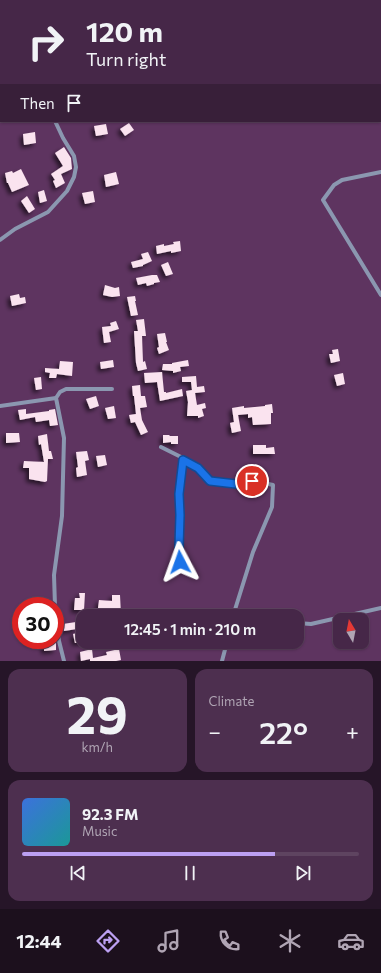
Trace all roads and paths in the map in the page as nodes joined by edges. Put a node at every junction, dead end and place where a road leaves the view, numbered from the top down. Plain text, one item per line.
1 (55, 122) edge
2 (381, 172) edge
3 (0, 240) edge
4 (381, 295) edge
5 (112, 389) dead end
6 (56, 398) junction
7 (0, 406) edge
8 (161, 447) dead end
9 (183, 460) junction
10 (180, 562) dead end
11 (54, 597) edge
12 (381, 608) edge
13 (235, 609) edge
14 (304, 624) edge
15 (61, 649) edge
16 (225, 649) edge
17 (64, 661) edge
18 (222, 661) edge

1 - 3 street
2 - 4 street
5 - 6 street
6 - 7 street
6 - 11 street
8 - 9 street
9 - 10 street
9 - 13 street
12 - 14 street
15 - 17 street
16 - 18 street

